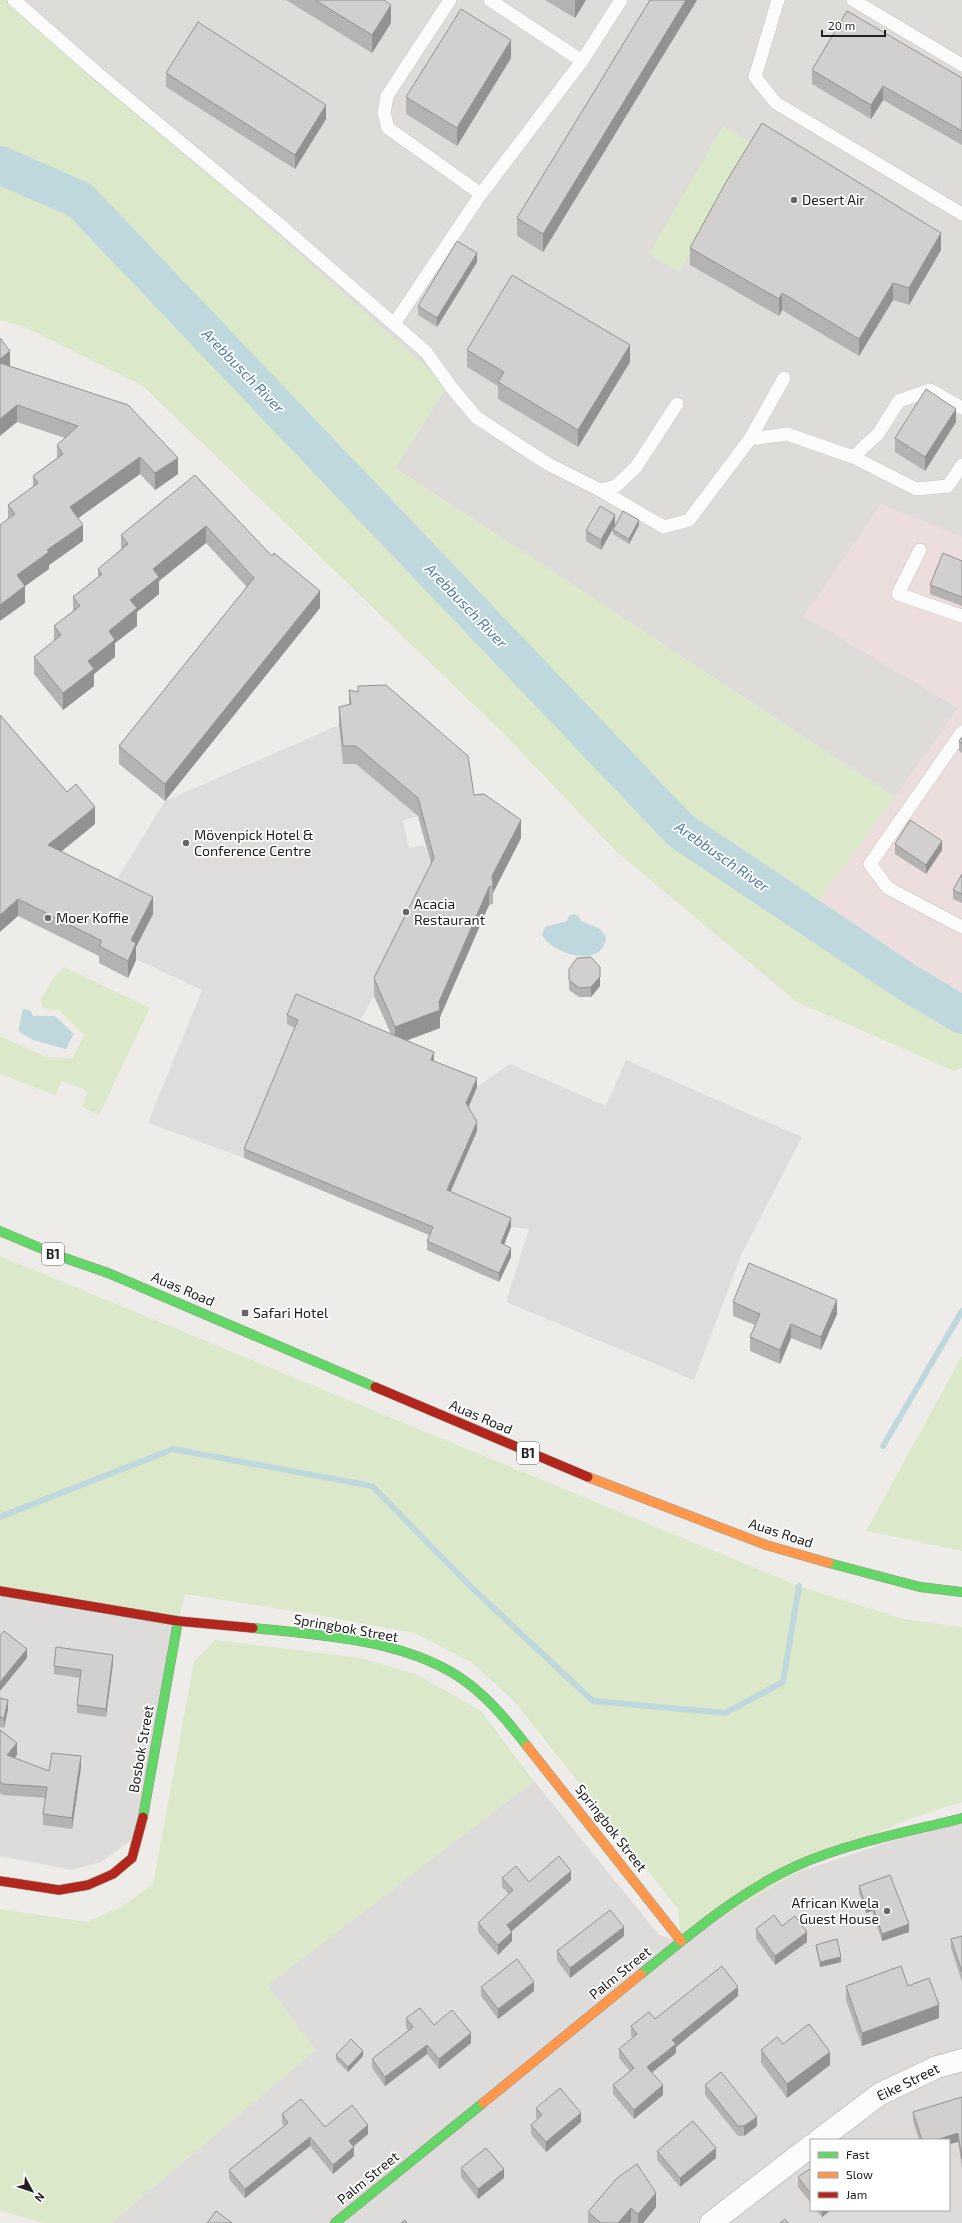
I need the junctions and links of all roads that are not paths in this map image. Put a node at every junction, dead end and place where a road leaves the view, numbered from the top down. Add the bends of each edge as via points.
1 (14, 0) edge
2 (450, 0) edge
3 (490, 0) edge
4 (621, 0) edge
5 (778, 0) edge
6 (853, 0) edge
7 (582, 61) junction
8 (962, 66) edge
9 (481, 194) junction
10 (962, 214) edge
11 (394, 324) junction
12 (784, 378) dead end
13 (677, 404) dead end
14 (962, 408) edge
15 (750, 439) junction
16 (853, 457) junction
17 (962, 465) edge
18 (600, 490) junction
19 (920, 550) dead end
20 (962, 616) edge
21 (962, 732) edge
22 (962, 928) edge
23 (0, 1231) edge
24 (0, 1591) edge
25 (962, 1592) edge
26 (178, 1621) junction
27 (962, 1818) edge
28 (0, 1881) edge
29 (681, 1941) junction
30 (962, 2060) edge
31 (820, 2139) edge
32 (810, 2147) edge
33 (335, 2223) edge
34 (711, 2223) edge

1 - 11 lane
2 - 9 lane via 387,96 384,113 388,128
3 - 7 lane
4 - 7 lane
5 - 10 lane via 755,77 776,103
6 - 8 lane
7 - 9 lane
9 - 11 lane
11 - 18 lane via 426,352 476,416 548,464
12 - 15 lane
13 - 18 lane via 636,467 616,486
14 - 16 lane via 930,390 899,401 878,434
15 - 16 lane via 786,434
15 - 18 lane via 689,520 664,527
16 - 17 lane via 916,489 948,486
19 - 20 lane via 898,594
21 - 22 lane via 870,864 888,888
23 - 25 street, Auas Road / B1 via 115,1276 598,1482 773,1547 913,1586
24 - 26 street, Springbok Street
26 - 28 street, Bosbok Street via 140,1834 132,1858 113,1874 88,1885 59,1890
26 - 29 street, Springbok Street via 304,1633 392,1647 432,1663 468,1683 500,1711
27 - 29 street, Palm Street via 834,1852 796,1866 759,1885
29 - 33 street, Palm Street
30 - 31 street, Eike Street via 937,2067 880,2094
32 - 34 street

